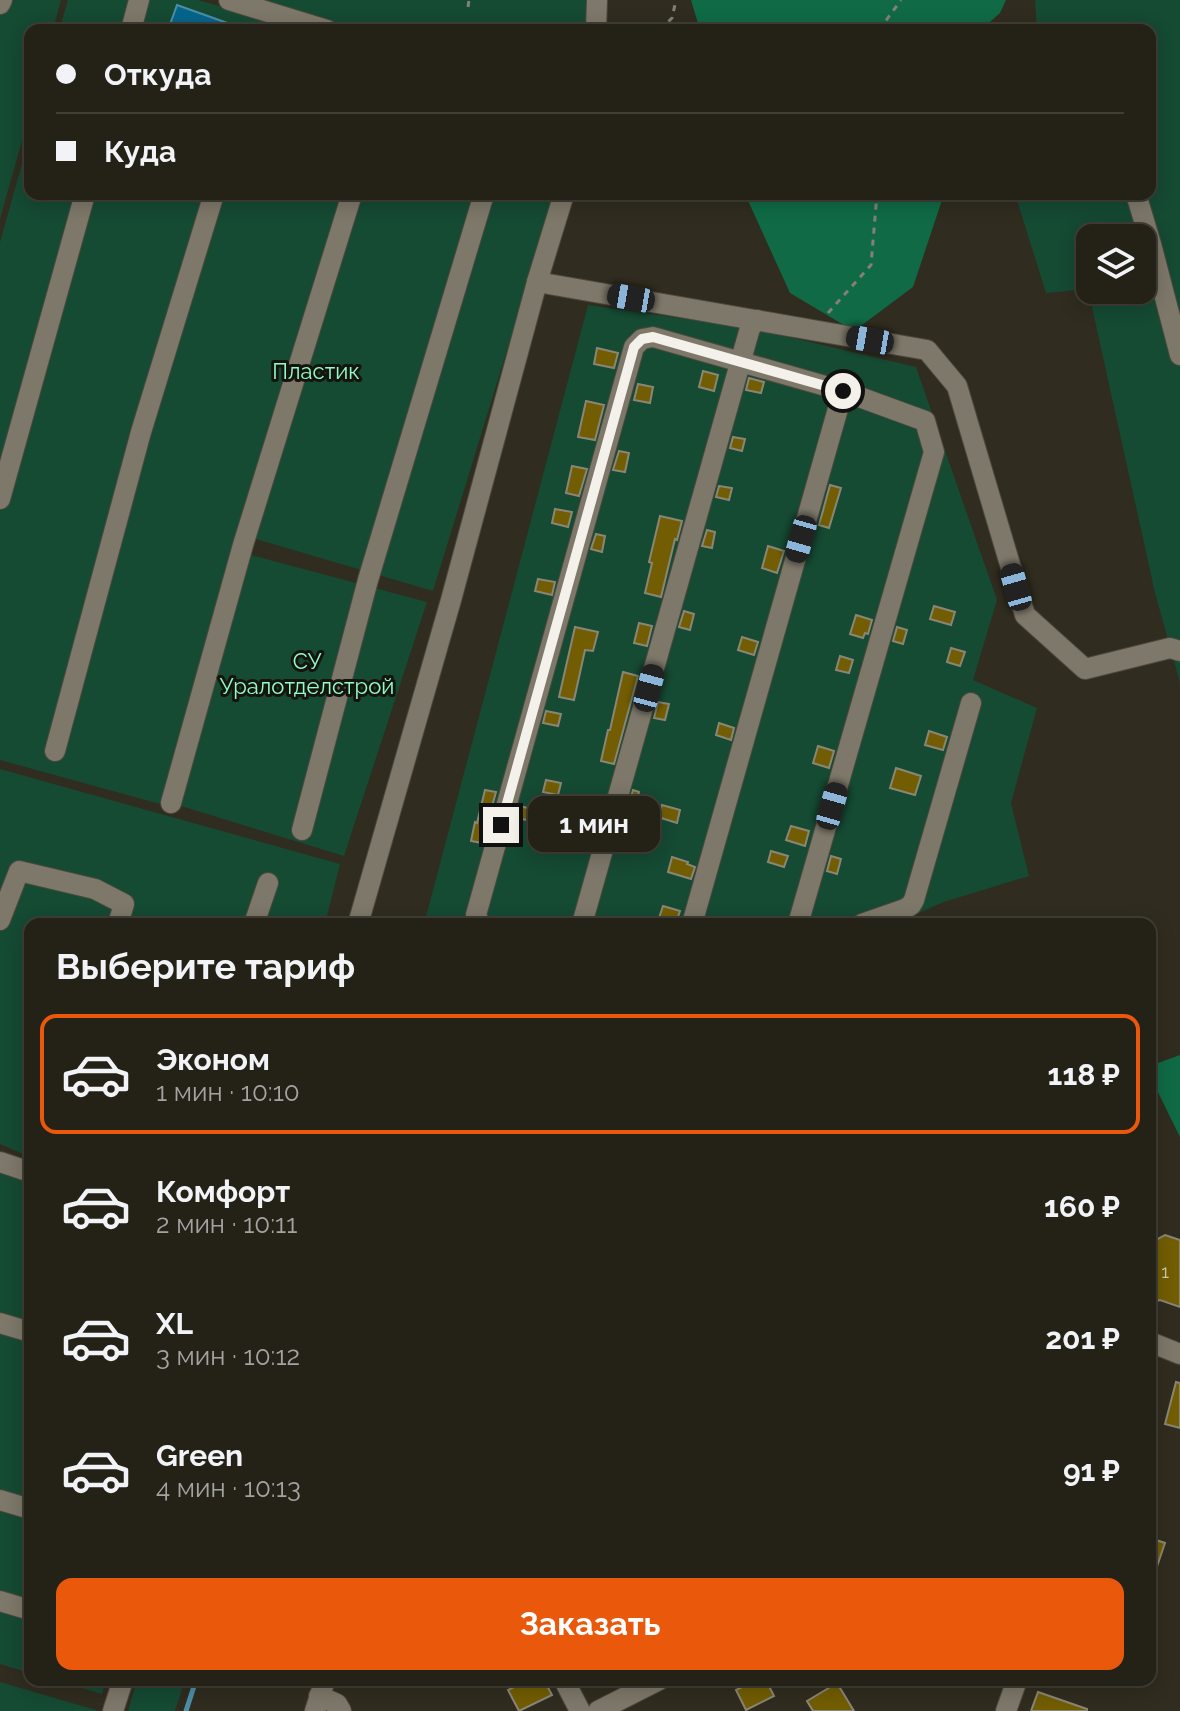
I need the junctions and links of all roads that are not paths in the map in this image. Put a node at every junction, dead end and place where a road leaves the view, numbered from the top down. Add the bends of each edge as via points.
1 (139, 0) edge
2 (229, 0) edge
3 (597, 0) edge
4 (266, 21) edge
5 (133, 24) edge
6 (286, 24) edge
7 (596, 24) edge
8 (83, 200) edge
9 (212, 200) edge
10 (350, 200) edge
11 (482, 200) edge
12 (562, 200) edge
13 (1138, 200) edge
14 (537, 282) junction
15 (753, 324) junction
16 (1180, 355) edge
17 (740, 363) junction
18 (843, 391) junction
19 (0, 499) edge
20 (1180, 651) edge
21 (971, 703) dead end
22 (55, 751) dead end
23 (171, 803) dead end
24 (302, 830) dead end
25 (268, 883) dead end
26 (120, 918) edge
27 (256, 918) edge
28 (360, 918) edge
29 (477, 918) edge
30 (584, 918) edge
31 (694, 918) edge
32 (800, 918) edge
33 (879, 918) edge
34 (0, 920) edge
35 (0, 1162) edge
36 (24, 1170) edge
37 (0, 1323) edge
38 (24, 1330) edge
39 (1156, 1344) edge
40 (1180, 1354) edge
41 (0, 1500) edge
42 (24, 1507) edge
43 (0, 1601) edge
44 (24, 1608) edge
45 (121, 1686) edge
46 (567, 1686) edge
47 (647, 1686) edge
48 (1015, 1686) edge
49 (320, 1696) edge
50 (113, 1711) edge
51 (341, 1711) edge
52 (580, 1711) edge
53 (598, 1711) edge
54 (1006, 1711) edge

1 - 5 street
2 - 4 street
3 - 7 street
4 - 6 street
8 - 19 street
9 - 22 street via 141,432
10 - 23 street via 243,545
11 - 24 street via 368,580
12 - 14 street
13 - 16 street
14 - 15 street
14 - 28 street
15 - 17 street
15 - 20 street via 927,350 957,386 1025,615 1085,669 1170,648
17 - 18 street
17 - 29 street via 653,337 634,347
17 - 30 street
18 - 31 street
18 - 32 street via 925,421 934,452
21 - 33 street via 914,900
25 - 27 street
26 - 34 street via 124,904 95,889 19,871
35 - 36 street
37 - 38 street
39 - 40 street
41 - 42 street
43 - 44 street
45 - 50 street
46 - 52 street
47 - 53 street
48 - 54 street
49 - 51 street

